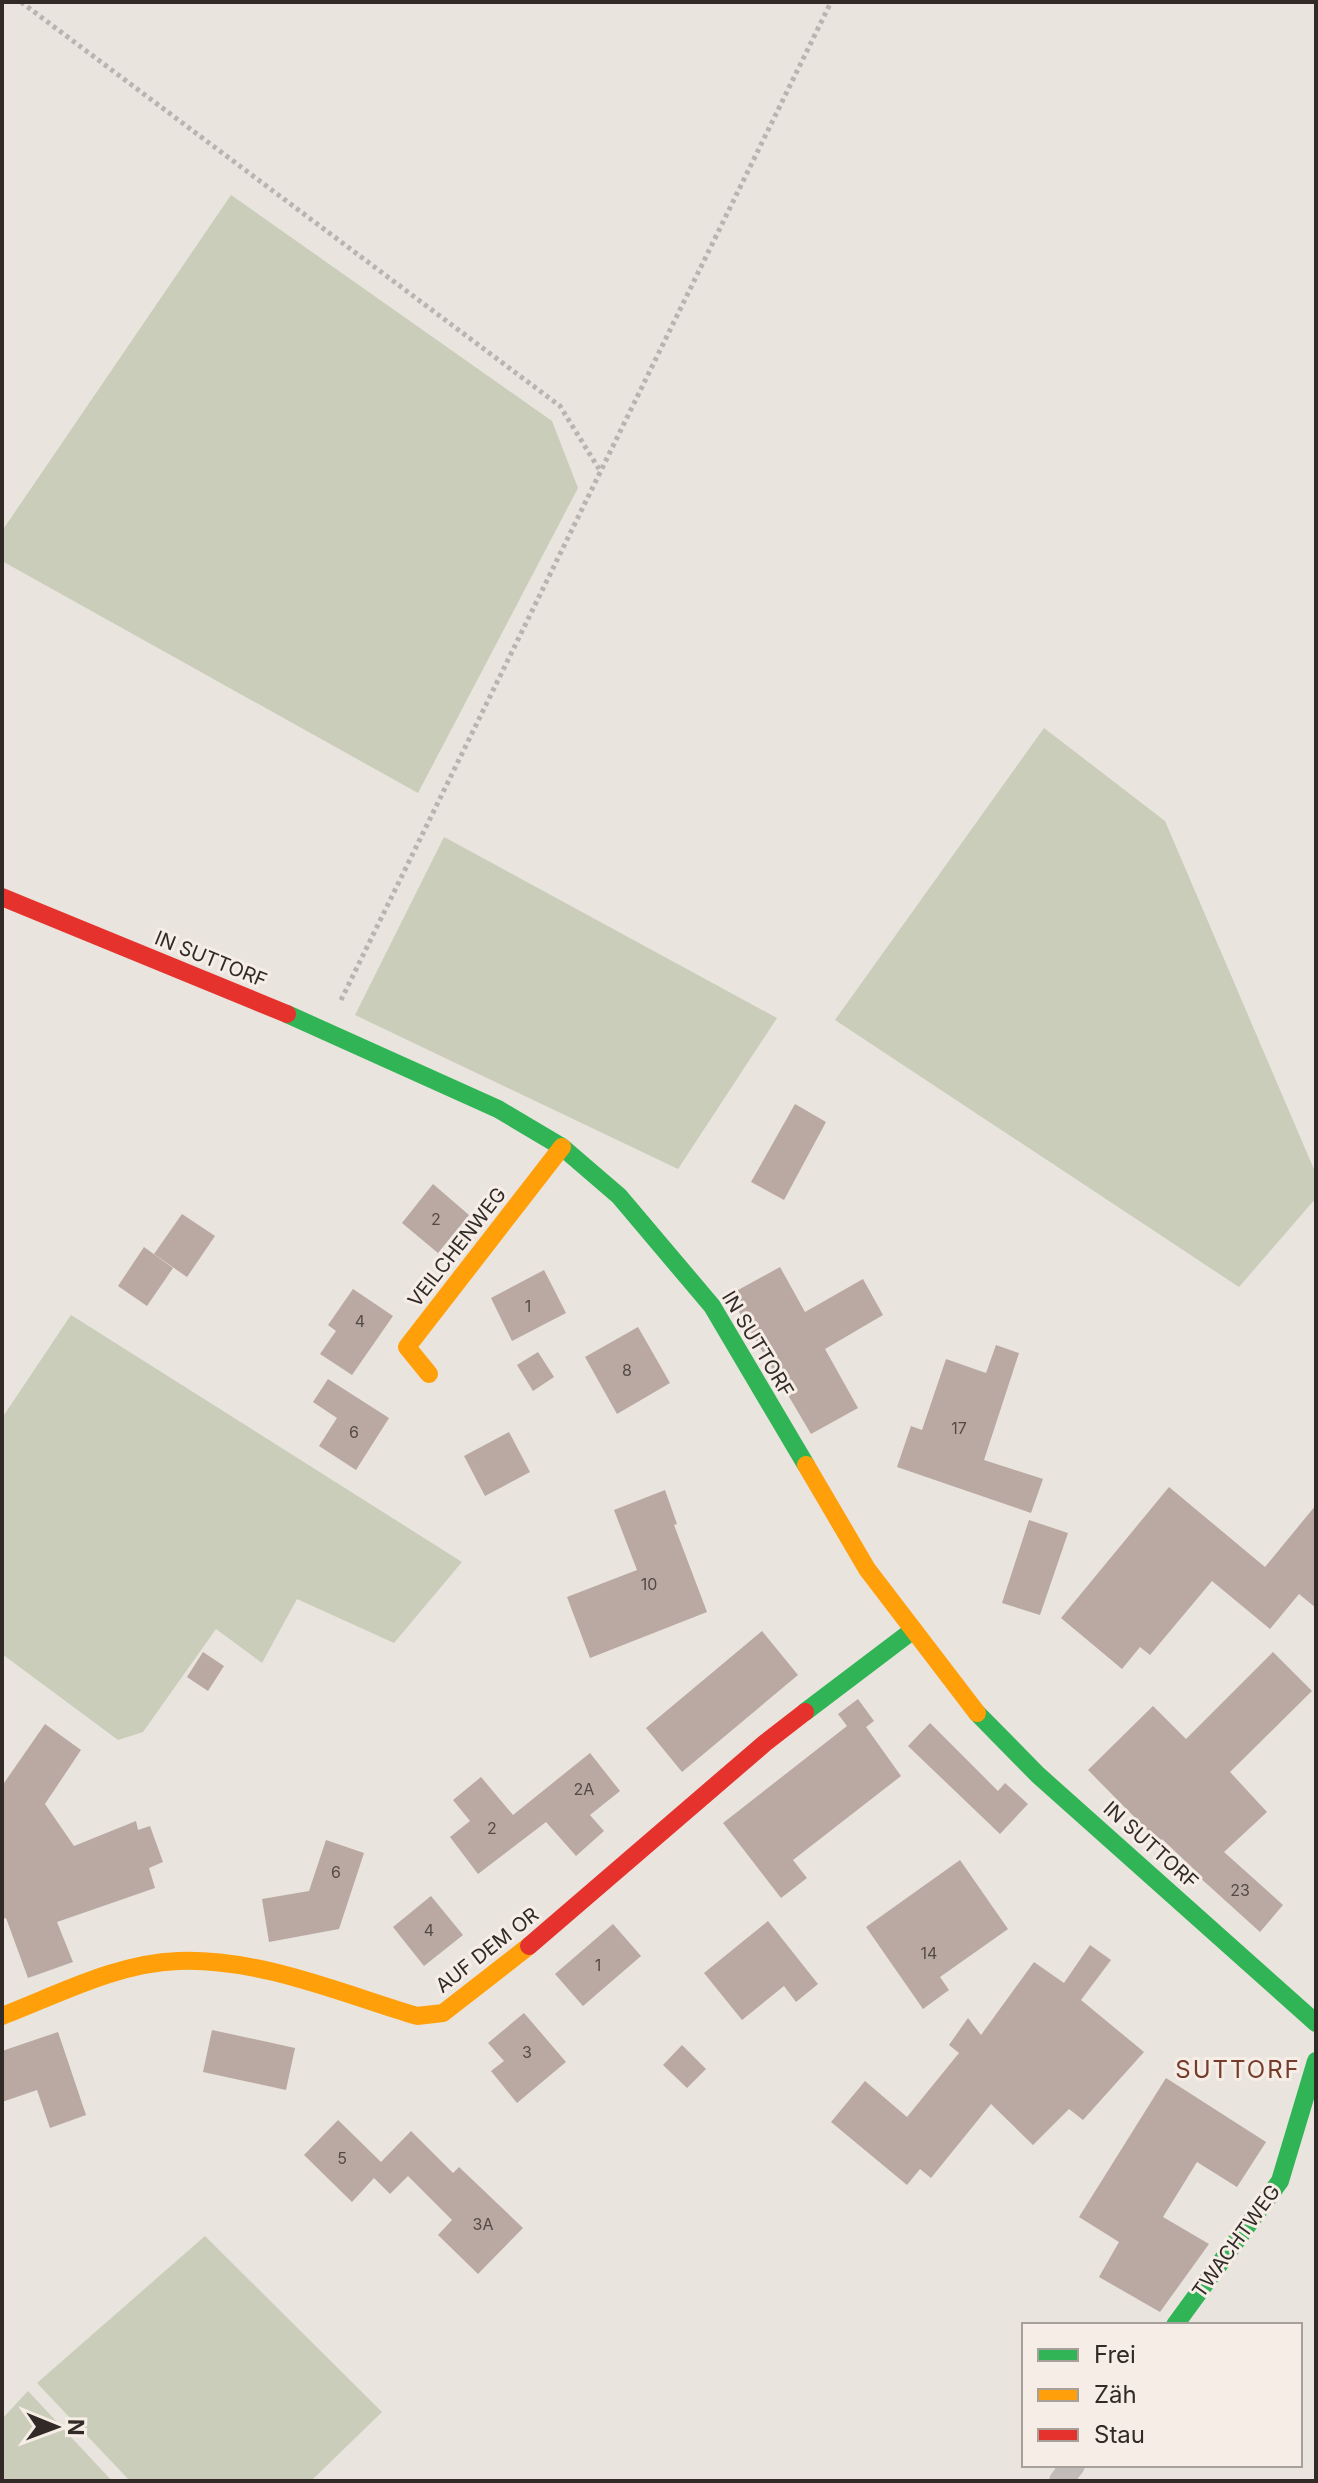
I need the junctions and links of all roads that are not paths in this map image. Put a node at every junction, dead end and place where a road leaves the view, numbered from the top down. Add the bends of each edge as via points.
1 (2, 897) edge
2 (562, 1147) junction
3 (429, 1374) dead end
4 (912, 1631) junction
5 (2, 2016) edge
6 (1316, 2023) edge
7 (1316, 2061) edge
8 (1176, 2323) edge

1 - 2 main road, IN SUTTORF via 326,1030 498,1109
2 - 3 main road, VEILCHENWEG via 407,1347
2 - 4 main road, IN SUTTORF via 619,1196 712,1306 867,1569
4 - 5 main road, AUF DEM OR via 765,1743 539,1938 443,2013 417,2016 248,1965 177,1961 108,1975
4 - 6 main road, IN SUTTORF via 978,1714 1038,1775
7 - 8 main road, TWACHTWEG via 1280,2181

